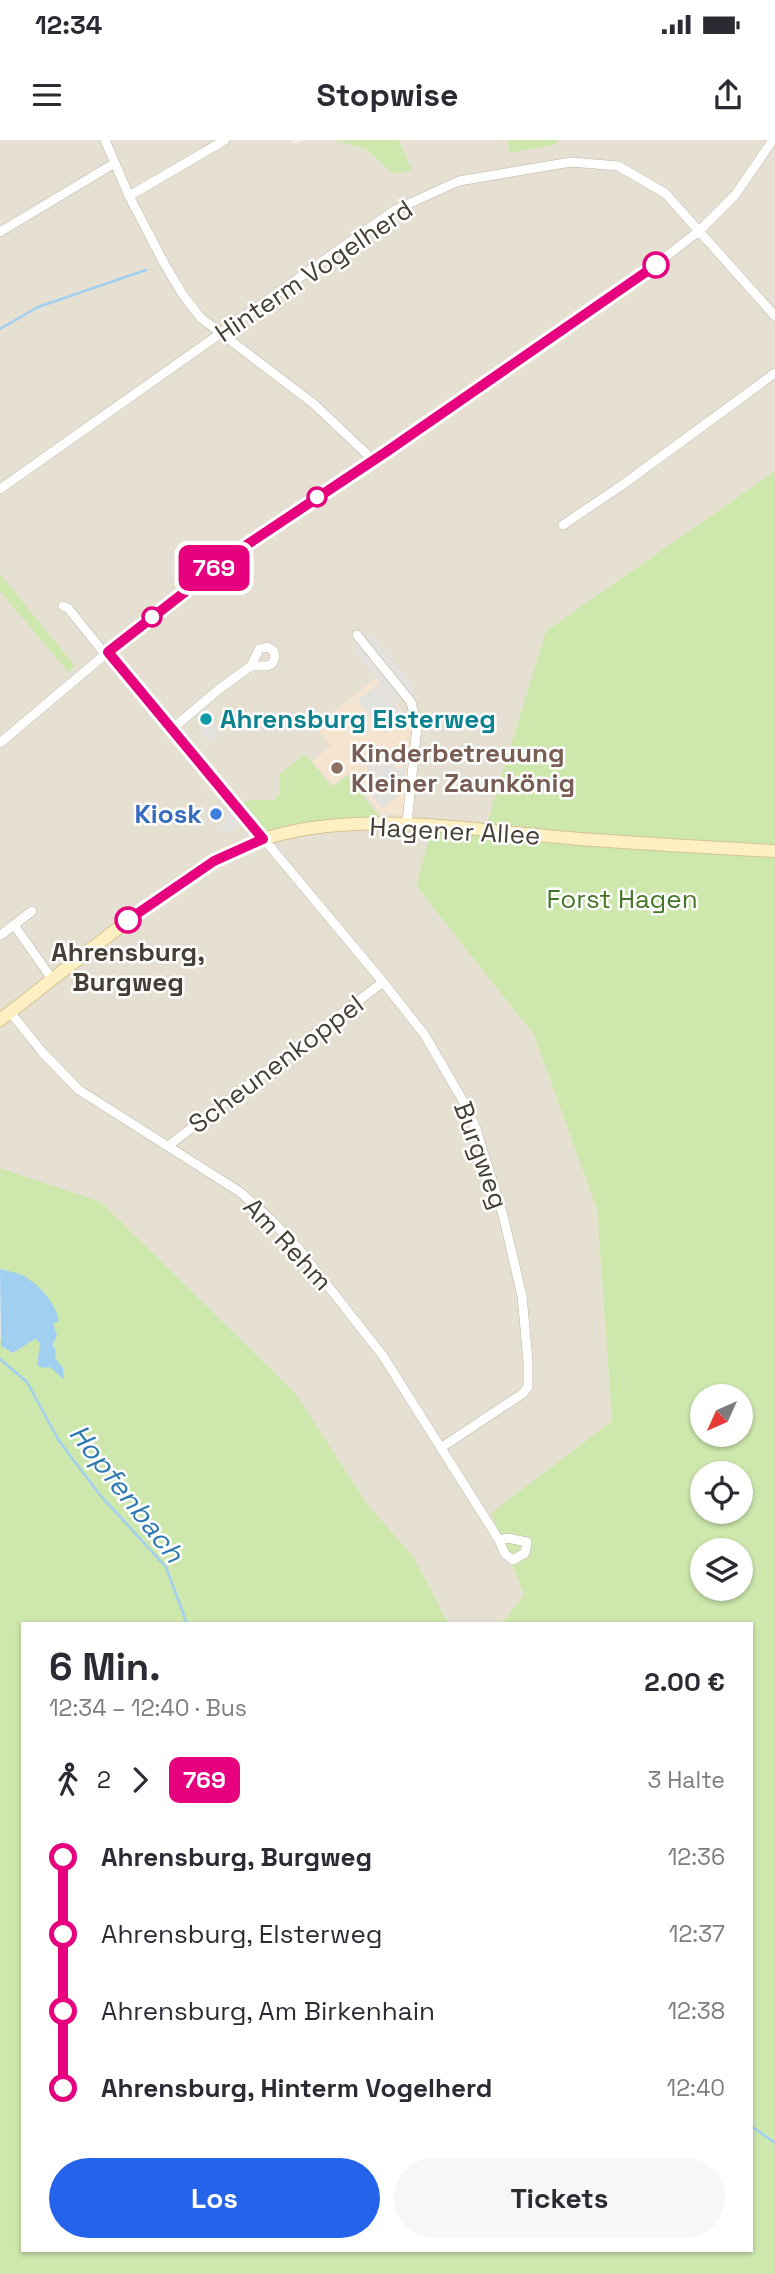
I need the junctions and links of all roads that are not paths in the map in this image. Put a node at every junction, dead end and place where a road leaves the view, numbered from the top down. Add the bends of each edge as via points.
1 (106, 140) edge
2 (225, 140) edge
3 (773, 140) edge
4 (115, 163) junction
5 (129, 196) junction
6 (699, 231) junction
7 (0, 232) edge
8 (775, 316) edge
9 (221, 333) junction
10 (775, 373) edge
11 (373, 460) junction
12 (0, 489) edge
13 (563, 525) dead end
14 (63, 606) dead end
15 (357, 635) dead end
16 (107, 653) junction
17 (251, 666) dead end
18 (172, 729) junction
19 (0, 743) edge
20 (407, 823) junction
21 (263, 839) junction
22 (775, 851) edge
23 (32, 911) dead end
24 (14, 925) junction
25 (1, 935) edge
26 (52, 979) junction
27 (383, 982) junction
28 (5, 1016) edge
29 (168, 1146) junction
30 (442, 1447) junction
31 (499, 1540) dead end

1 - 4 street
2 - 5 street
3 - 6 street via 735,195
4 - 5 street
4 - 7 street
5 - 9 street via 183,295 201,318
6 - 8 street, Hinterm Vogelherd
6 - 9 street, Hinterm Vogelherd via 665,193 618,166 571,162 459,181 395,210
6 - 11 street via 637,279
9 - 11 street via 314,404
9 - 12 street, Hinterm Vogelherd
10 - 13 street
11 - 16 street via 236,552
14 - 16 street, Burgweg
15 - 20 street via 411,702 417,726
16 - 18 street, Burgweg
16 - 19 street
17 - 18 street
18 - 21 street, Burgweg
20 - 21 street, Hagener Allee via 331,826
20 - 22 street, Hagener Allee
21 - 26 street, Hagener Allee via 214,861 174,887
21 - 27 street, Burgweg
23 - 24 street
24 - 25 street
24 - 26 street
26 - 28 street, Hagener Allee
27 - 29 street, Scheunenkoppel
27 - 30 street, Burgweg via 424,1034 476,1129 522,1296 528,1387
28 - 29 street, Am Rehm via 79,1090
29 - 30 street, Am Rehm via 240,1192 299,1249 383,1356
30 - 31 street, Am Rehm

